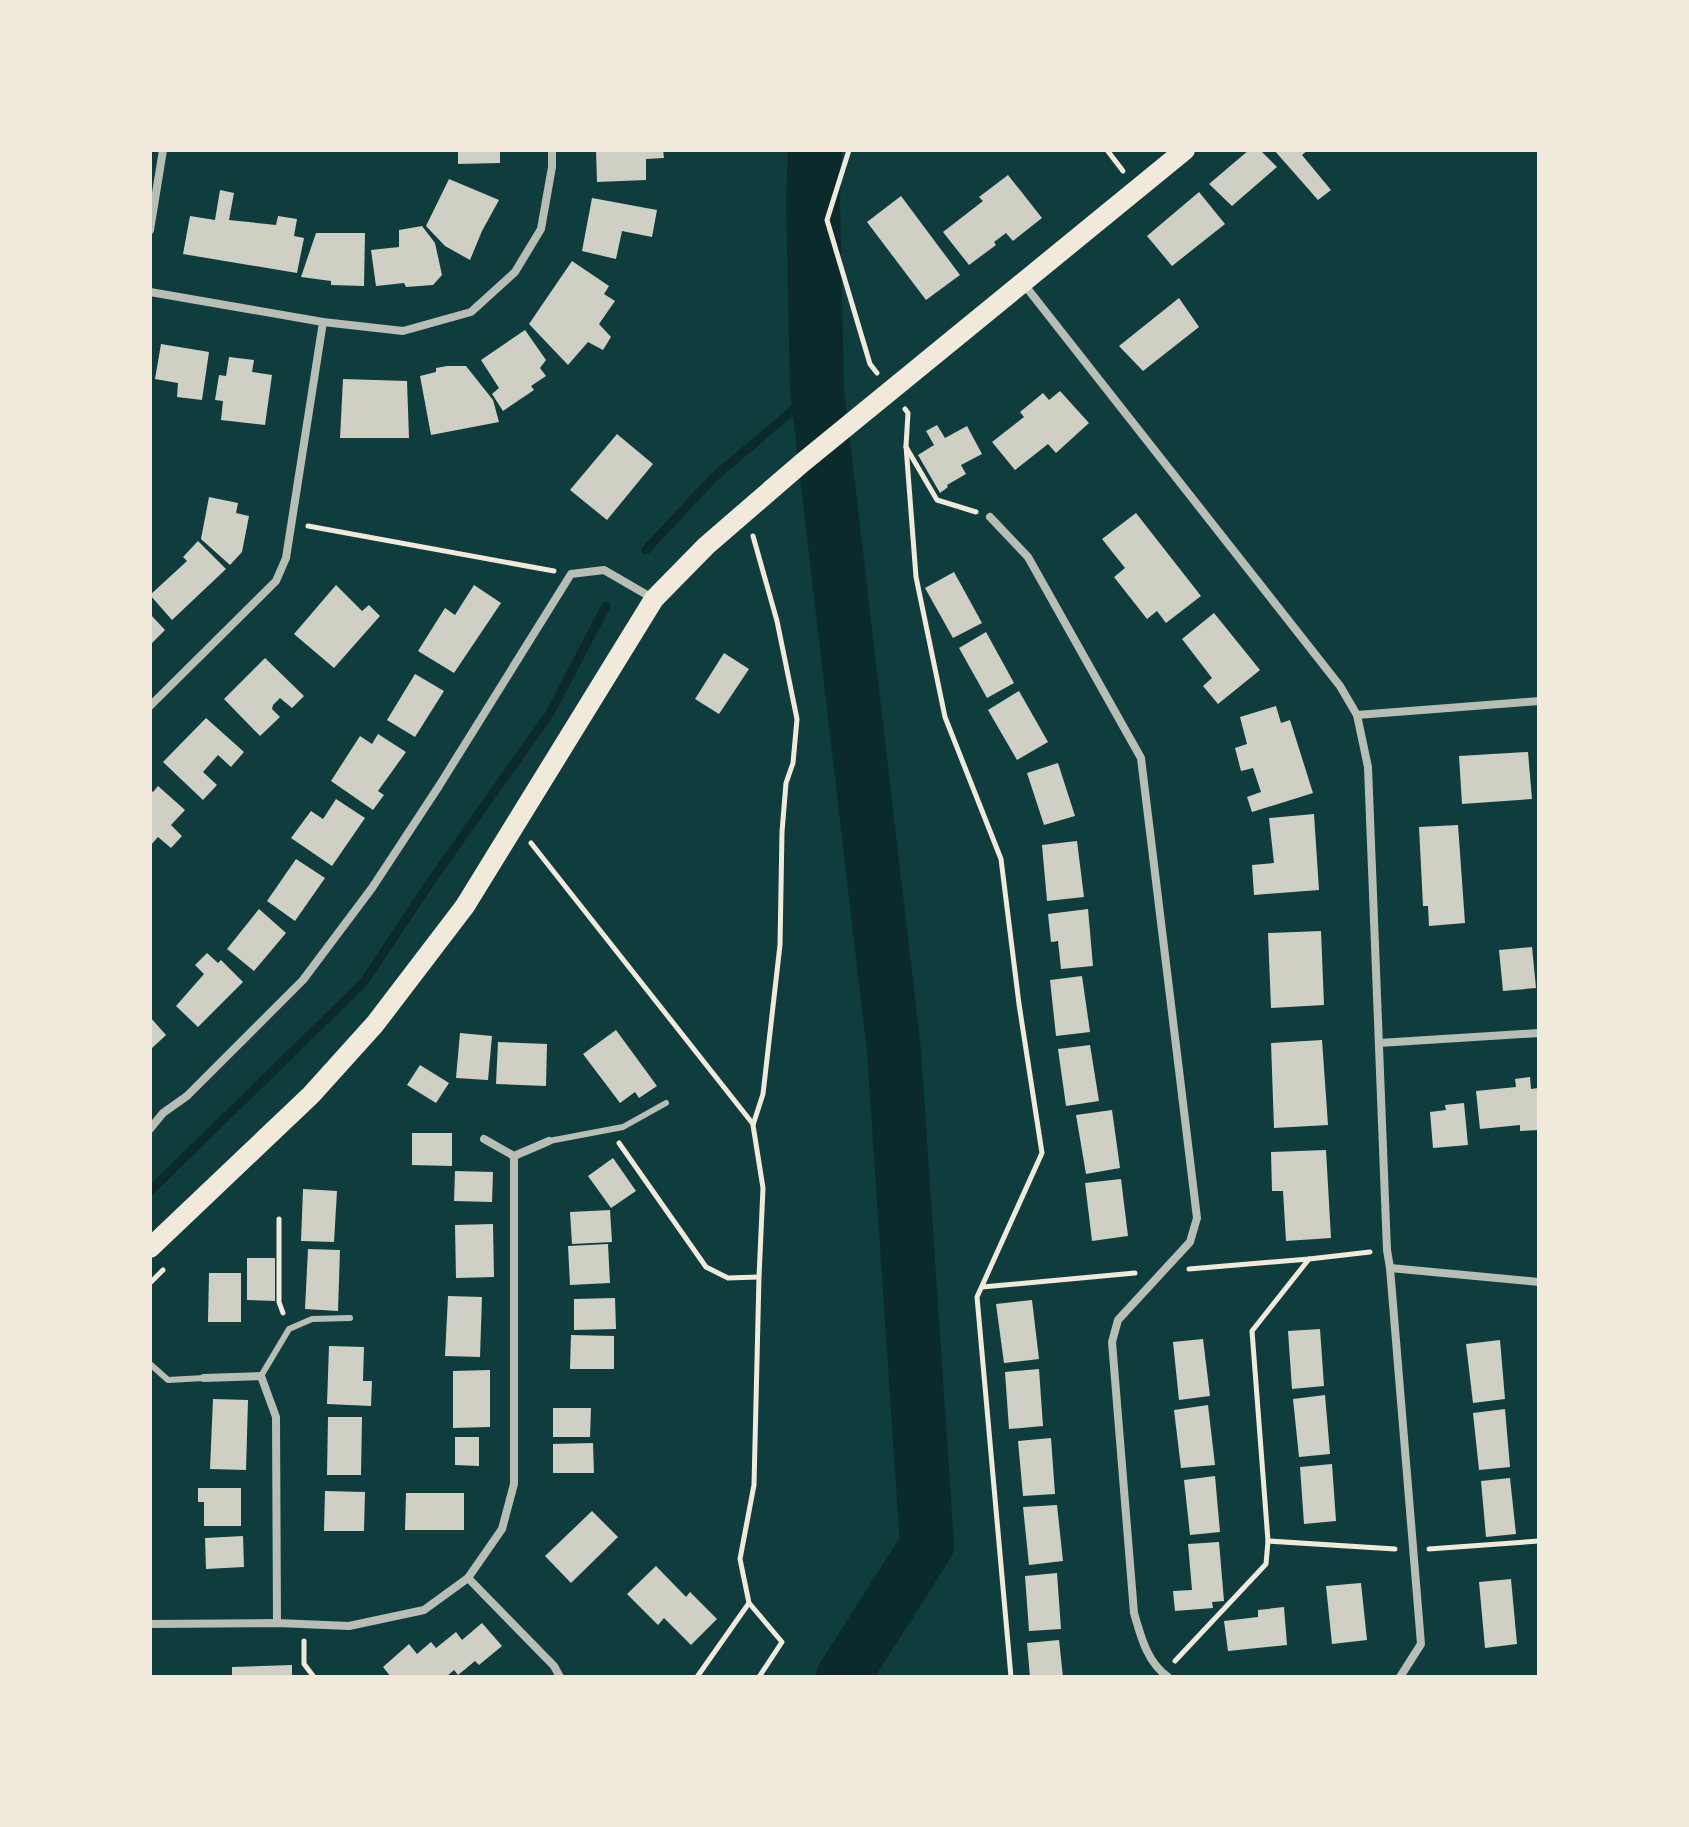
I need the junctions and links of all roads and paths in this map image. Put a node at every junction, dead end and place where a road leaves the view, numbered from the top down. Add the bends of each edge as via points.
1 (163, 150) edge
2 (552, 150) edge
3 (849, 150) edge
4 (1107, 150) edge
5 (1185, 150) edge
6 (1126, 175) dead end
7 (150, 230) edge
8 (1023, 282) junction
9 (150, 292) edge
10 (323, 322) junction
11 (891, 391) junction
12 (906, 446) junction
13 (990, 517) joint
14 (292, 522) junction
15 (752, 532) dead end
16 (571, 574) junction
17 (654, 599) junction
18 (1539, 701) edge
19 (150, 706) edge
20 (1357, 715) junction
21 (528, 840) dead end
22 (1539, 1033) edge
23 (1379, 1043) junction
24 (666, 1103) dead end
25 (753, 1125) junction
26 (150, 1129) edge
27 (609, 1130) junction
28 (484, 1139) dead end
29 (549, 1141) joint
30 (514, 1156) junction
31 (279, 1219) dead end
32 (150, 1248) edge
33 (1309, 1259) dead end
34 (1390, 1268) junction
35 (759, 1277) junction
36 (1539, 1282) edge
37 (350, 1318) dead end
38 (289, 1329) junction
39 (150, 1364) edge
40 (261, 1376) junction
41 (204, 1378) joint
42 (1268, 1541) junction
43 (1539, 1541) edge
44 (1415, 1550) junction
45 (468, 1578) junction
46 (749, 1603) junction
47 (277, 1623) junction
48 (150, 1624) edge
49 (304, 1624) junction
50 (1165, 1675) edge
51 (314, 1677) edge
52 (560, 1677) edge
53 (697, 1677) edge
54 (759, 1677) edge
55 (1011, 1677) edge
56 (1400, 1677) edge

1 - 7 street
2 - 10 street via 541,229 515,272 471,312 403,331
3 - 11 path via 827,220 870,364
4 - 6 path
5 - 8 main road
8 - 11 main road
8 - 20 street via 1340,686
9 - 10 street
10 - 14 street
11 - 12 path via 908,413
11 - 17 main road via 706,546
12 - 13 path via 937,500
12 - 55 path via 916,577 945,717 1001,859 1042,1153 977,1297
13 - 50 street via 1028,557 1141,758 1197,1218 1190,1242 1118,1320 1112,1342 1134,1613 1145,1650
14 - 16 path
14 - 19 street via 276,581
15 - 25 path via 797,719 782,832 777,974 763,1094
16 - 17 street via 604,570
16 - 26 street via 439,786 338,934 303,980
17 - 32 main road via 465,906 375,1024 311,1095
18 - 20 street
20 - 23 street via 1368,767
21 - 25 path
22 - 23 street
23 - 34 street
24 - 27 lane
25 - 35 path via 763,1188
27 - 29 lane
27 - 35 path via 706,1267 728,1278
28 - 30 street
29 - 30 street
30 - 45 street via 514,1484 502,1529
31 - 38 path via 279,1302
33 - 42 path via 1252,1331
34 - 36 street
34 - 44 street
35 - 46 path via 754,1485 740,1559
37 - 38 lane via 312,1319
38 - 40 lane
39 - 41 lane via 168,1380
40 - 41 street
40 - 47 street via 276,1417
42 - 44 path
42 - 50 path via 1266,1564
43 - 44 path
44 - 56 street via 1421,1644
45 - 49 street via 424,1610 349,1626
45 - 52 street
46 - 53 path
46 - 54 path via 782,1642
47 - 48 street
47 - 49 street
49 - 51 path via 304,1664

